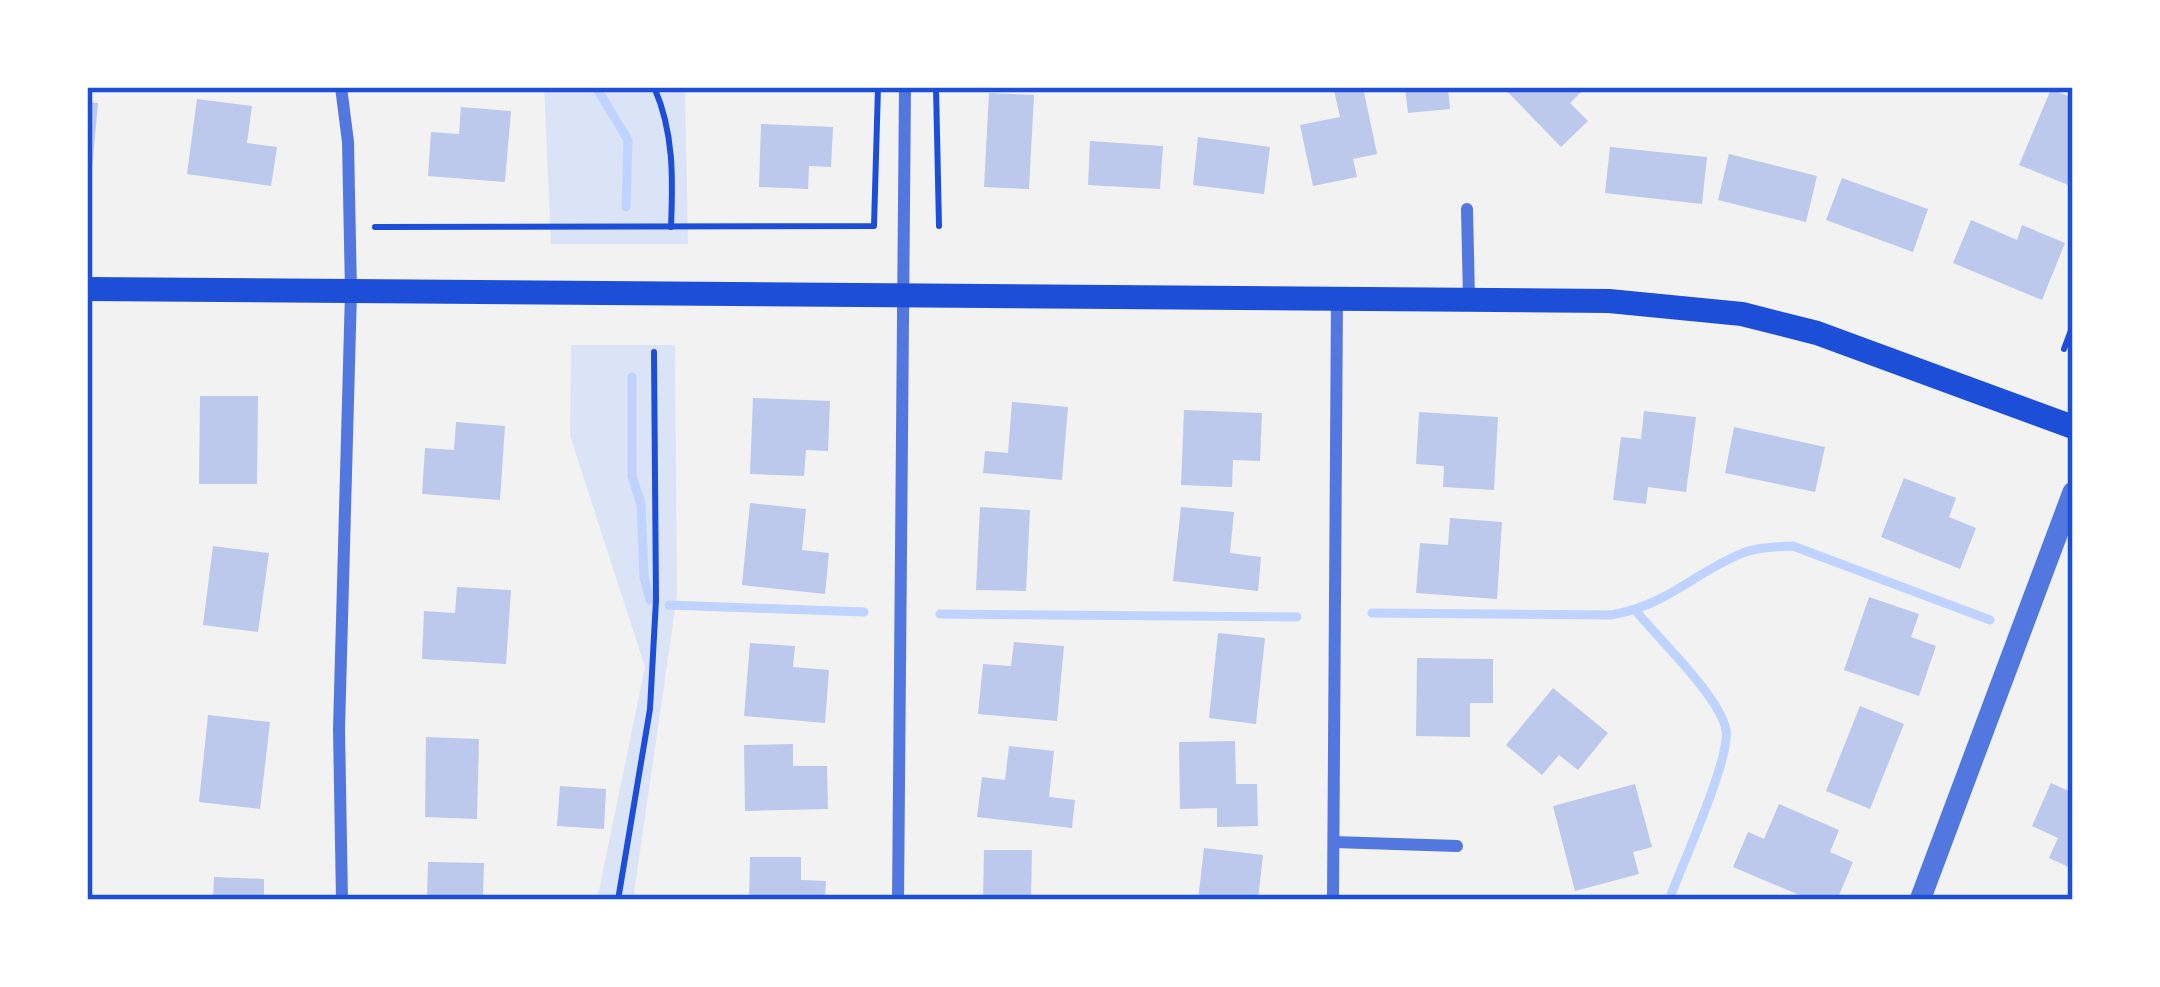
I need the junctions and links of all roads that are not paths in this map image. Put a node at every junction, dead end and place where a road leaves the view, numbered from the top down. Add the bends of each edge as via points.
1 (341, 87) edge
2 (904, 87) edge
3 (1467, 209) dead end
4 (87, 289) edge
5 (351, 292) junction
6 (902, 296) junction
7 (1336, 297) junction
8 (1469, 299) junction
9 (2073, 427) edge
10 (2073, 492) edge
11 (1334, 842) junction
12 (1457, 846) dead end
13 (342, 900) edge
14 (898, 900) edge
15 (1333, 900) edge
16 (1920, 900) edge

1 - 5 street
2 - 6 street
3 - 8 street
4 - 5 main road
5 - 6 main road
5 - 13 street
6 - 7 main road
6 - 14 street
7 - 8 main road
7 - 11 street
8 - 9 main road via 1742,314 1867,349
10 - 16 street
11 - 12 street
11 - 15 street

